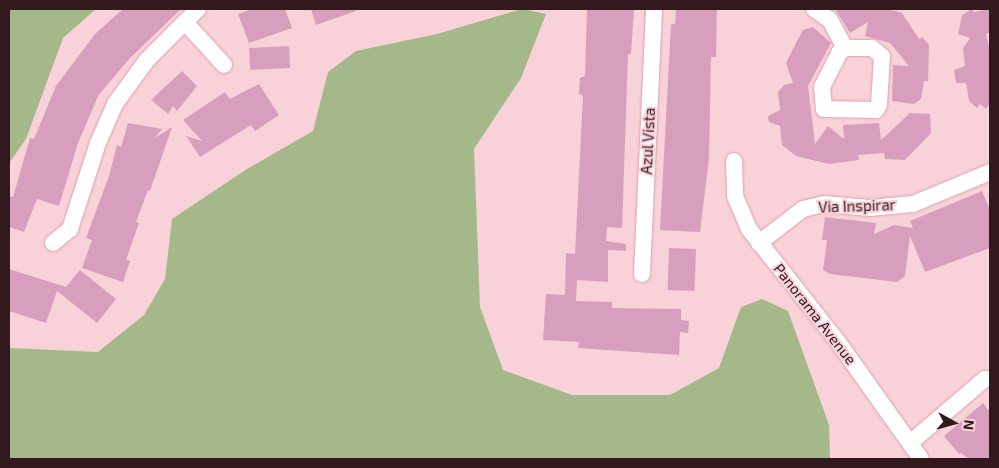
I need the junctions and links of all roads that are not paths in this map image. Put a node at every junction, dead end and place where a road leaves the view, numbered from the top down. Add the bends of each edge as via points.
1 (198, 9) edge
2 (654, 9) edge
3 (814, 9) edge
4 (185, 22) junction
5 (845, 48) junction
6 (224, 65) dead end
7 (734, 161) dead end
8 (990, 172) edge
9 (53, 243) dead end
10 (759, 243) junction
11 (642, 274) dead end
12 (985, 379) dead end
13 (910, 443) junction
14 (921, 459) edge

1 - 4 street
2 - 11 street, Azul Vista
3 - 5 street via 830,20
4 - 6 street
4 - 9 street via 147,60 115,104 98,143 70,229
5 - 5 street via 839,53 822,87 824,109 876,110 882,56 872,48
7 - 10 street, Panorama Avenue via 736,196 749,229
8 - 10 street, Via Inspirar via 913,204 870,208 824,204 803,209
10 - 13 street, Panorama Avenue via 838,342
12 - 13 street
13 - 14 street, Panorama Avenue

